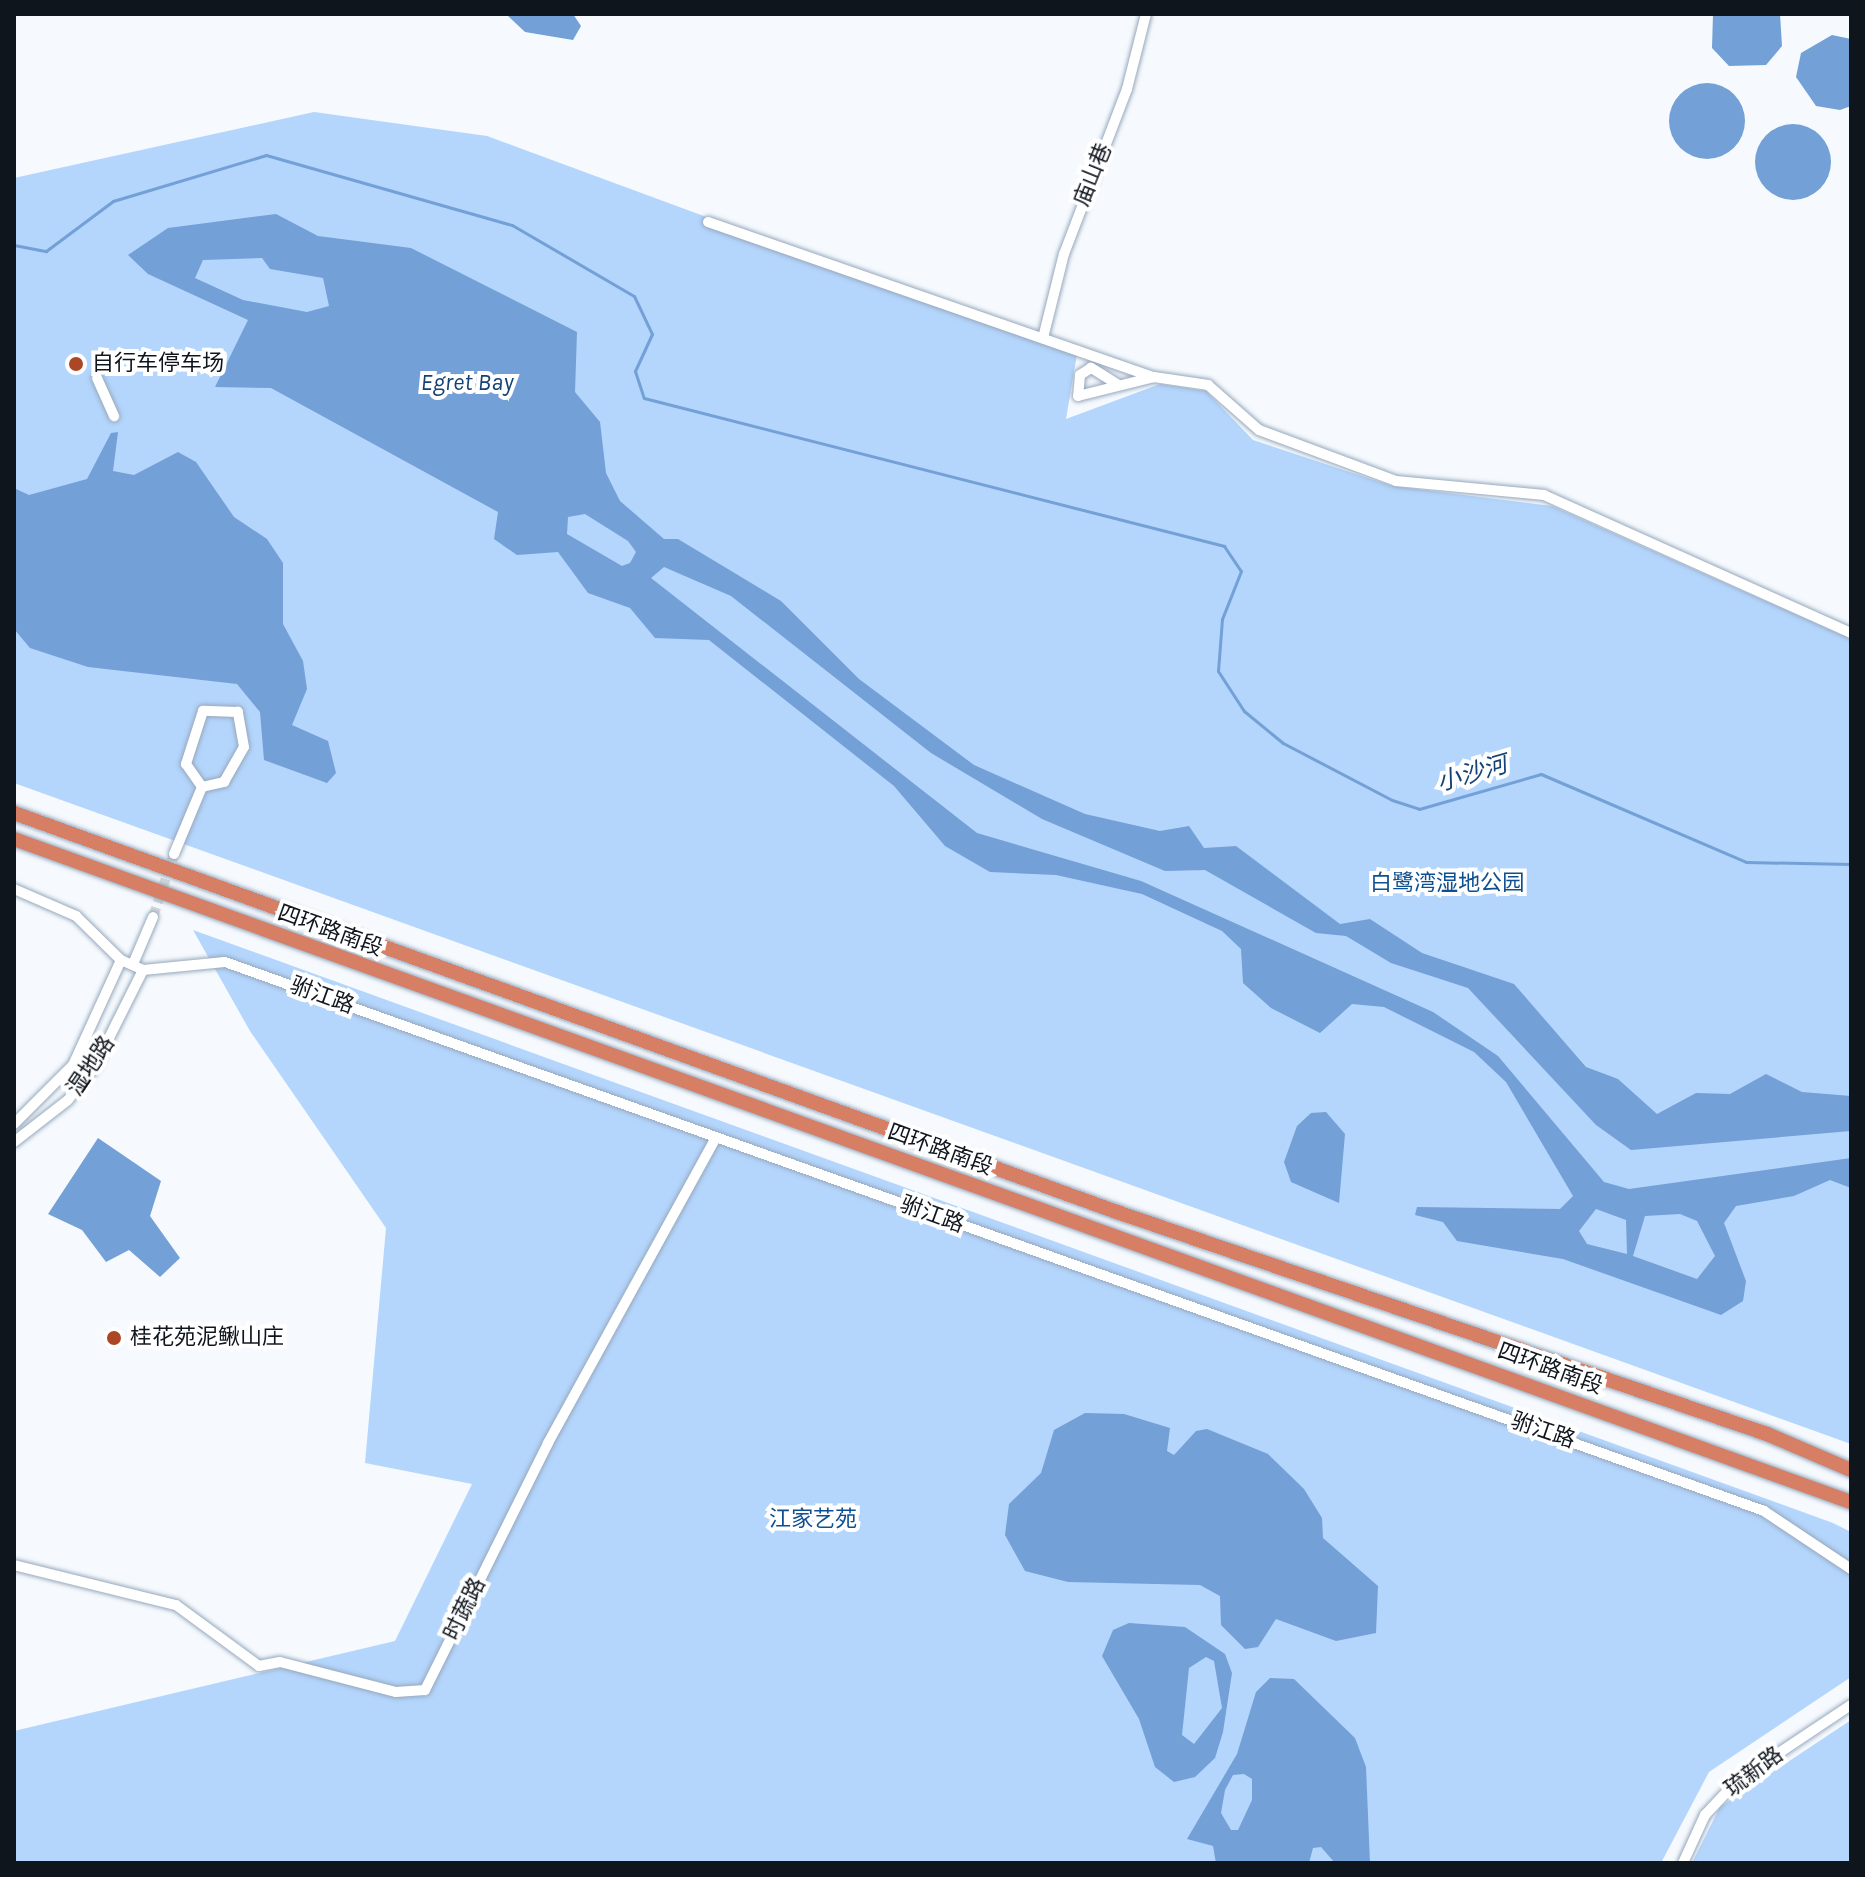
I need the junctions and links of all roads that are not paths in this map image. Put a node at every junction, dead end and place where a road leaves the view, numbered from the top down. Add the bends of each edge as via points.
1 (1146, 14) edge
2 (708, 222) dead end
3 (1043, 338) junction
4 (1154, 377) junction
5 (97, 378) dead end
6 (1117, 384) dead end
7 (114, 416) dead end
8 (1851, 633) edge
9 (202, 787) junction
10 (14, 813) edge
11 (14, 839) edge
12 (174, 854) tunnel mouth
13 (14, 889) edge
14 (153, 917) tunnel mouth
15 (121, 960) junction
16 (138, 967) junction
17 (14, 1124) edge
18 (716, 1137) junction
19 (14, 1142) edge
20 (1851, 1468) edge
21 (1851, 1504) edge
22 (14, 1565) edge
23 (1851, 1569) edge
24 (1851, 1705) edge
25 (1683, 1863) edge

1 - 3 street, 庙山巷 via 1127,89 1081,199
2 - 3 street
3 - 4 street
4 - 6 street
4 - 8 street via 1208,385 1259,430 1396,481 1544,495
5 - 7 street
9 - 9 street via 186,764 203,711 238,712 244,747 224,782
9 - 12 street
10 - 20 highway, 四环路南段 via 1102,1206 1767,1434
11 - 21 highway, 四环路南段 via 1805,1483
13 - 15 street, 驸江路 via 76,916
14 - 16 street, 湿地路
15 - 16 street, 驸江路
15 - 17 street, 湿地路 via 73,1065
16 - 18 street, 驸江路 via 225,962
16 - 19 street, 湿地路 via 95,1066 68,1100
18 - 22 street, 时蔬路 via 548,1443 425,1690 396,1692 280,1662 259,1666 176,1605
18 - 23 street, 驸江路 via 1764,1511
24 - 25 street, 琉新路 via 1737,1781 1705,1815

